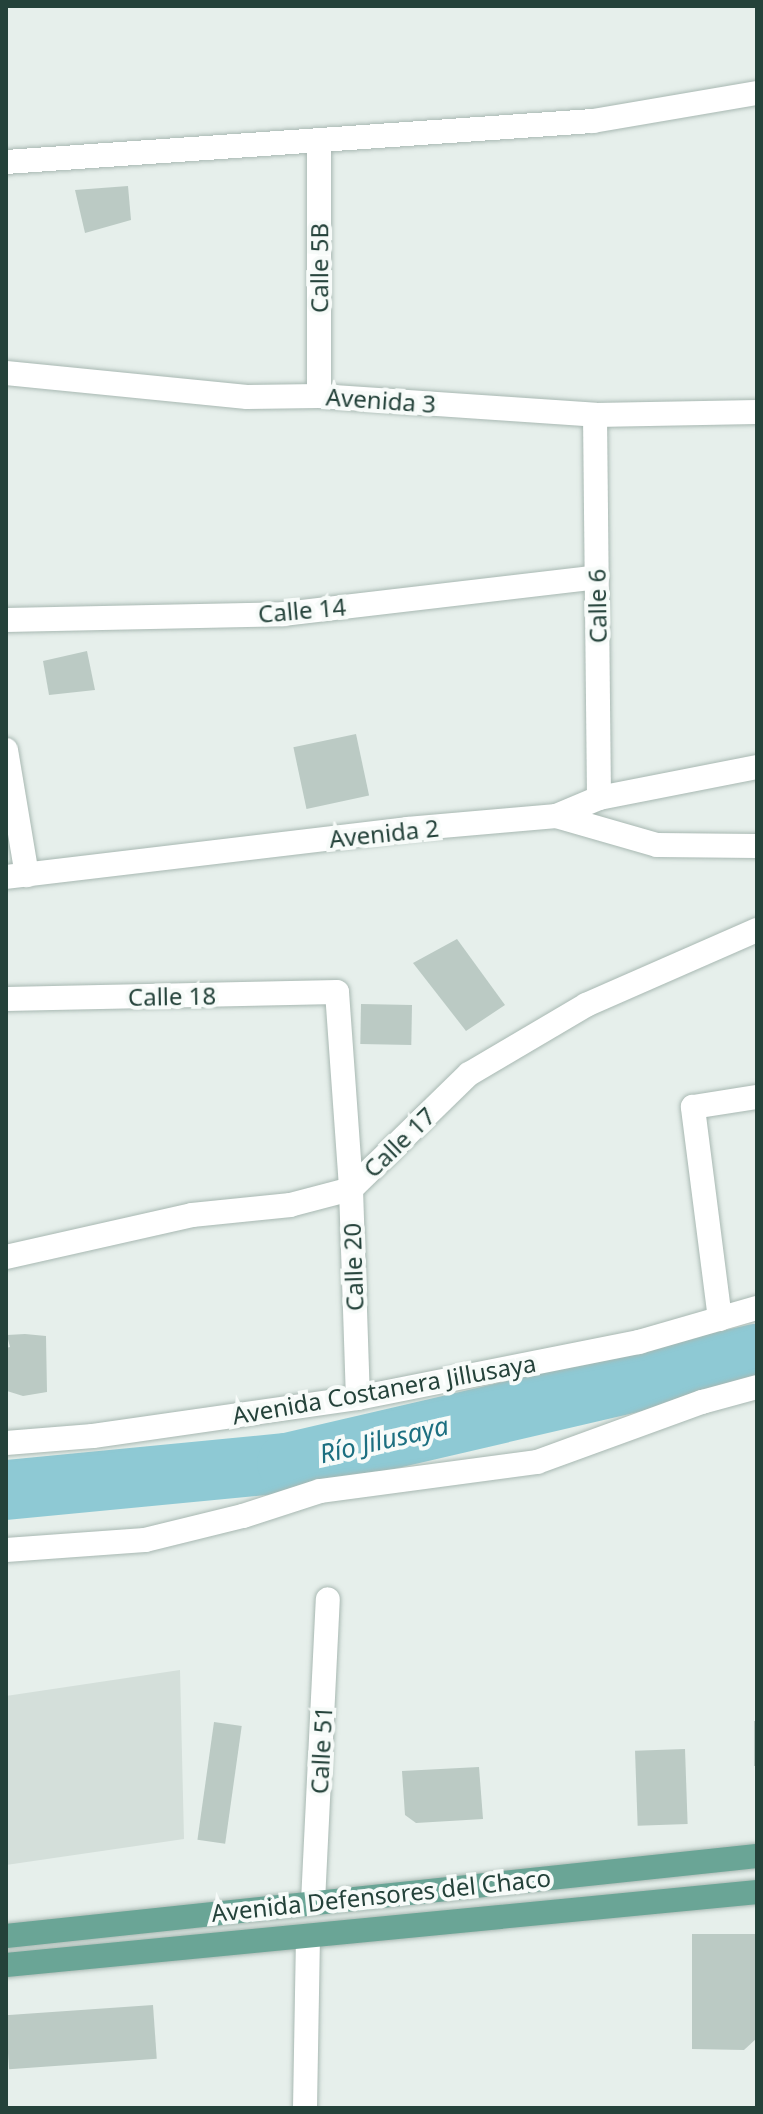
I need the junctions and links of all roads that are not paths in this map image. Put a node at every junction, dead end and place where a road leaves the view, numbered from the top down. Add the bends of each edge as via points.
1 (757, 93) edge
2 (319, 141) junction
3 (6, 162) edge
4 (6, 373) edge
5 (319, 396) junction
6 (757, 412) edge
7 (595, 415) junction
8 (597, 577) junction
9 (6, 620) edge
10 (6, 750) edge
11 (757, 767) edge
12 (599, 798) junction
13 (556, 816) junction
14 (757, 846) edge
15 (16, 876) edge
16 (757, 930) edge
17 (337, 992) joint
18 (6, 999) edge
19 (757, 1097) edge
20 (351, 1189) junction
21 (6, 1257) edge
22 (757, 1308) edge
23 (720, 1319) junction
24 (757, 1387) edge
25 (358, 1398) junction
26 (6, 1443) edge
27 (6, 1550) edge
28 (328, 1599) dead end
29 (757, 1856) edge
30 (757, 1892) edge
31 (313, 1902) junction
32 (6, 1936) edge
33 (308, 1938) junction
34 (6, 1965) edge
35 (305, 2108) edge

1 - 2 street via 593,121
2 - 3 street
2 - 5 street, Calle 5B
4 - 5 street, Avenida 3 via 247,397
5 - 7 street, Avenida 3
6 - 7 street, Avenida 3
7 - 8 street, Calle 6
8 - 9 street, Calle 14 via 284,614
8 - 12 street, Calle 6
10 - 15 street
11 - 12 street, Avenida 2
12 - 13 street, Avenida 2
13 - 14 street via 657,845
13 - 15 street, Avenida 2
16 - 20 street, Calle 17 via 586,1005 469,1074
17 - 18 street, Calle 18
17 - 20 street, Calle 20
19 - 23 street via 693,1107
20 - 21 street, Calle 17 via 290,1205 192,1215
20 - 25 street, Calle 20
22 - 23 street, Avenida Costanera Jillusaya
23 - 25 street, Avenida Costanera Jillusaya via 639,1342
24 - 27 street via 537,1462 320,1491 145,1540
25 - 26 street, Avenida Costanera Jillusaya via 93,1436
28 - 31 street, Calle 51
29 - 31 main road, Avenida Defensores del Chaco
30 - 33 main road, Avenida Defensores del Chaco
31 - 32 main road, Avenida Defensores del Chaco
31 - 33 main road
33 - 34 main road, Avenida Defensores del Chaco
33 - 35 street

